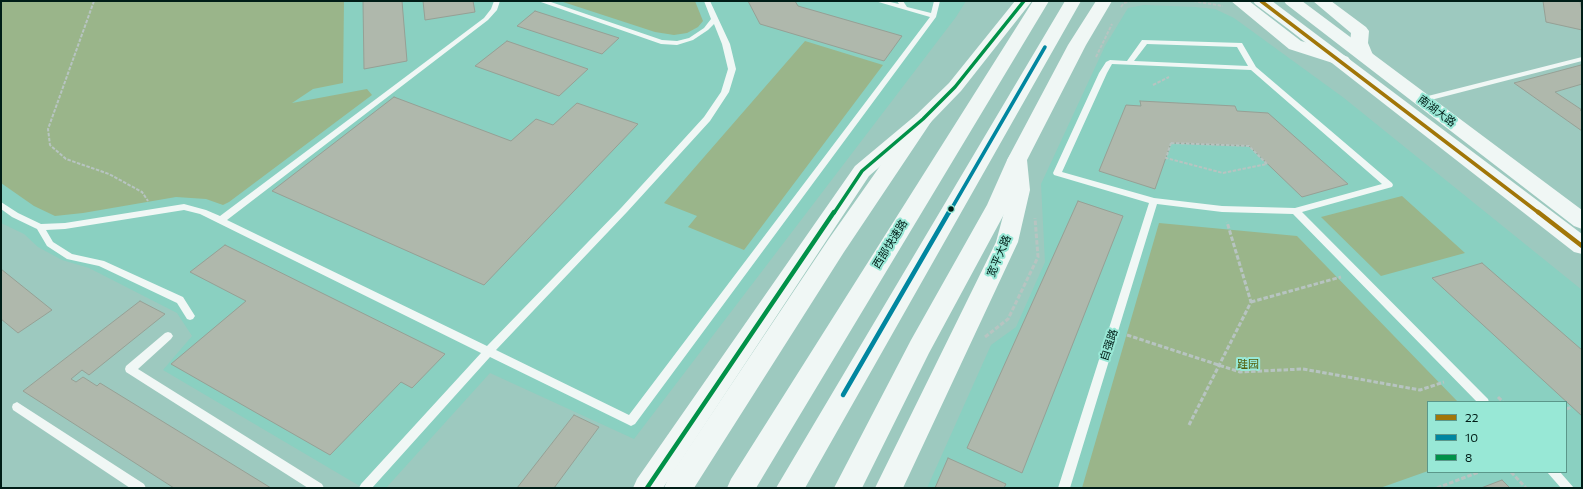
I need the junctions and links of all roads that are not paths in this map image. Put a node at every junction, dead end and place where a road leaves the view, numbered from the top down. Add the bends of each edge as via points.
1 (497, 1) edge
2 (541, 1) edge
3 (707, 1) edge
4 (878, 1) edge
5 (900, 1) edge
6 (937, 1) edge
7 (1024, 1) edge
8 (1041, 1) edge
9 (1072, 1) edge
10 (1239, 1) edge
11 (1261, 1) edge
12 (1292, 1) edge
13 (1321, 1) edge
14 (1114, 2) edge
15 (905, 8) junction
16 (934, 16) junction
17 (715, 19) junction
18 (1364, 55) junction
19 (1582, 59) edge
20 (1342, 61) junction
21 (1129, 63) junction
22 (1253, 68) junction
23 (1423, 100) junction
24 (923, 119) junction
25 (1017, 160) junction
26 (1154, 201) junction
27 (1, 205) edge
28 (1295, 211) junction
29 (221, 220) junction
30 (1582, 221) edge
31 (40, 227) junction
32 (1582, 246) edge
33 (190, 316) dead end
34 (168, 336) dead end
35 (488, 352) junction
36 (1483, 401) edge
37 (16, 407) dead end
38 (1554, 473) edge
39 (140, 488) edge
40 (318, 488) edge
41 (366, 488) edge
42 (647, 488) edge
43 (678, 488) edge
44 (740, 488) edge
45 (790, 488) edge
46 (848, 488) edge
47 (888, 488) edge
48 (1064, 488) edge
49 (1568, 488) edge

1 - 29 lane via 494,10 486,19
2 - 17 lane via 661,42 677,43 691,39
3 - 17 lane
4 - 15 lane
5 - 15 lane
6 - 16 lane
7 - 24 main road via 955,88
8 - 44 main road, 西部快速路
9 - 45 main road
10 - 20 main road via 1295,45
11 - 20 main road, 南湖大路
12 - 18 main road, 南湖大路
13 - 18 main road via 1360,31 1359,43
14 - 25 main road via 1077,45
15 - 16 lane
16 - 35 lane via 631,421
17 - 35 lane via 726,44 732,69 725,92 711,114 624,210
18 - 23 main road, 南湖大路
19 - 23 lane
20 - 32 main road, 南湖大路
21 - 22 lane
21 - 22 lane via 1145,42 1239,45
21 - 26 lane via 1110,62 1058,173
22 - 28 lane via 1389,184
23 - 30 main road, 南湖大路
24 - 42 main road via 862,171
24 - 43 main road via 836,246
25 - 46 main road via 998,205 920,347
25 - 47 main road, 宽平大路 via 1020,190 1007,242
26 - 28 lane via 1222,209
26 - 48 lane, 自强路
27 - 31 lane
28 - 36 lane
29 - 31 lane via 184,207 65,226
29 - 35 lane
31 - 33 lane via 50,244 70,257 101,262 180,300
34 - 40 lane via 130,369
35 - 41 lane
37 - 39 lane
38 - 49 lane

